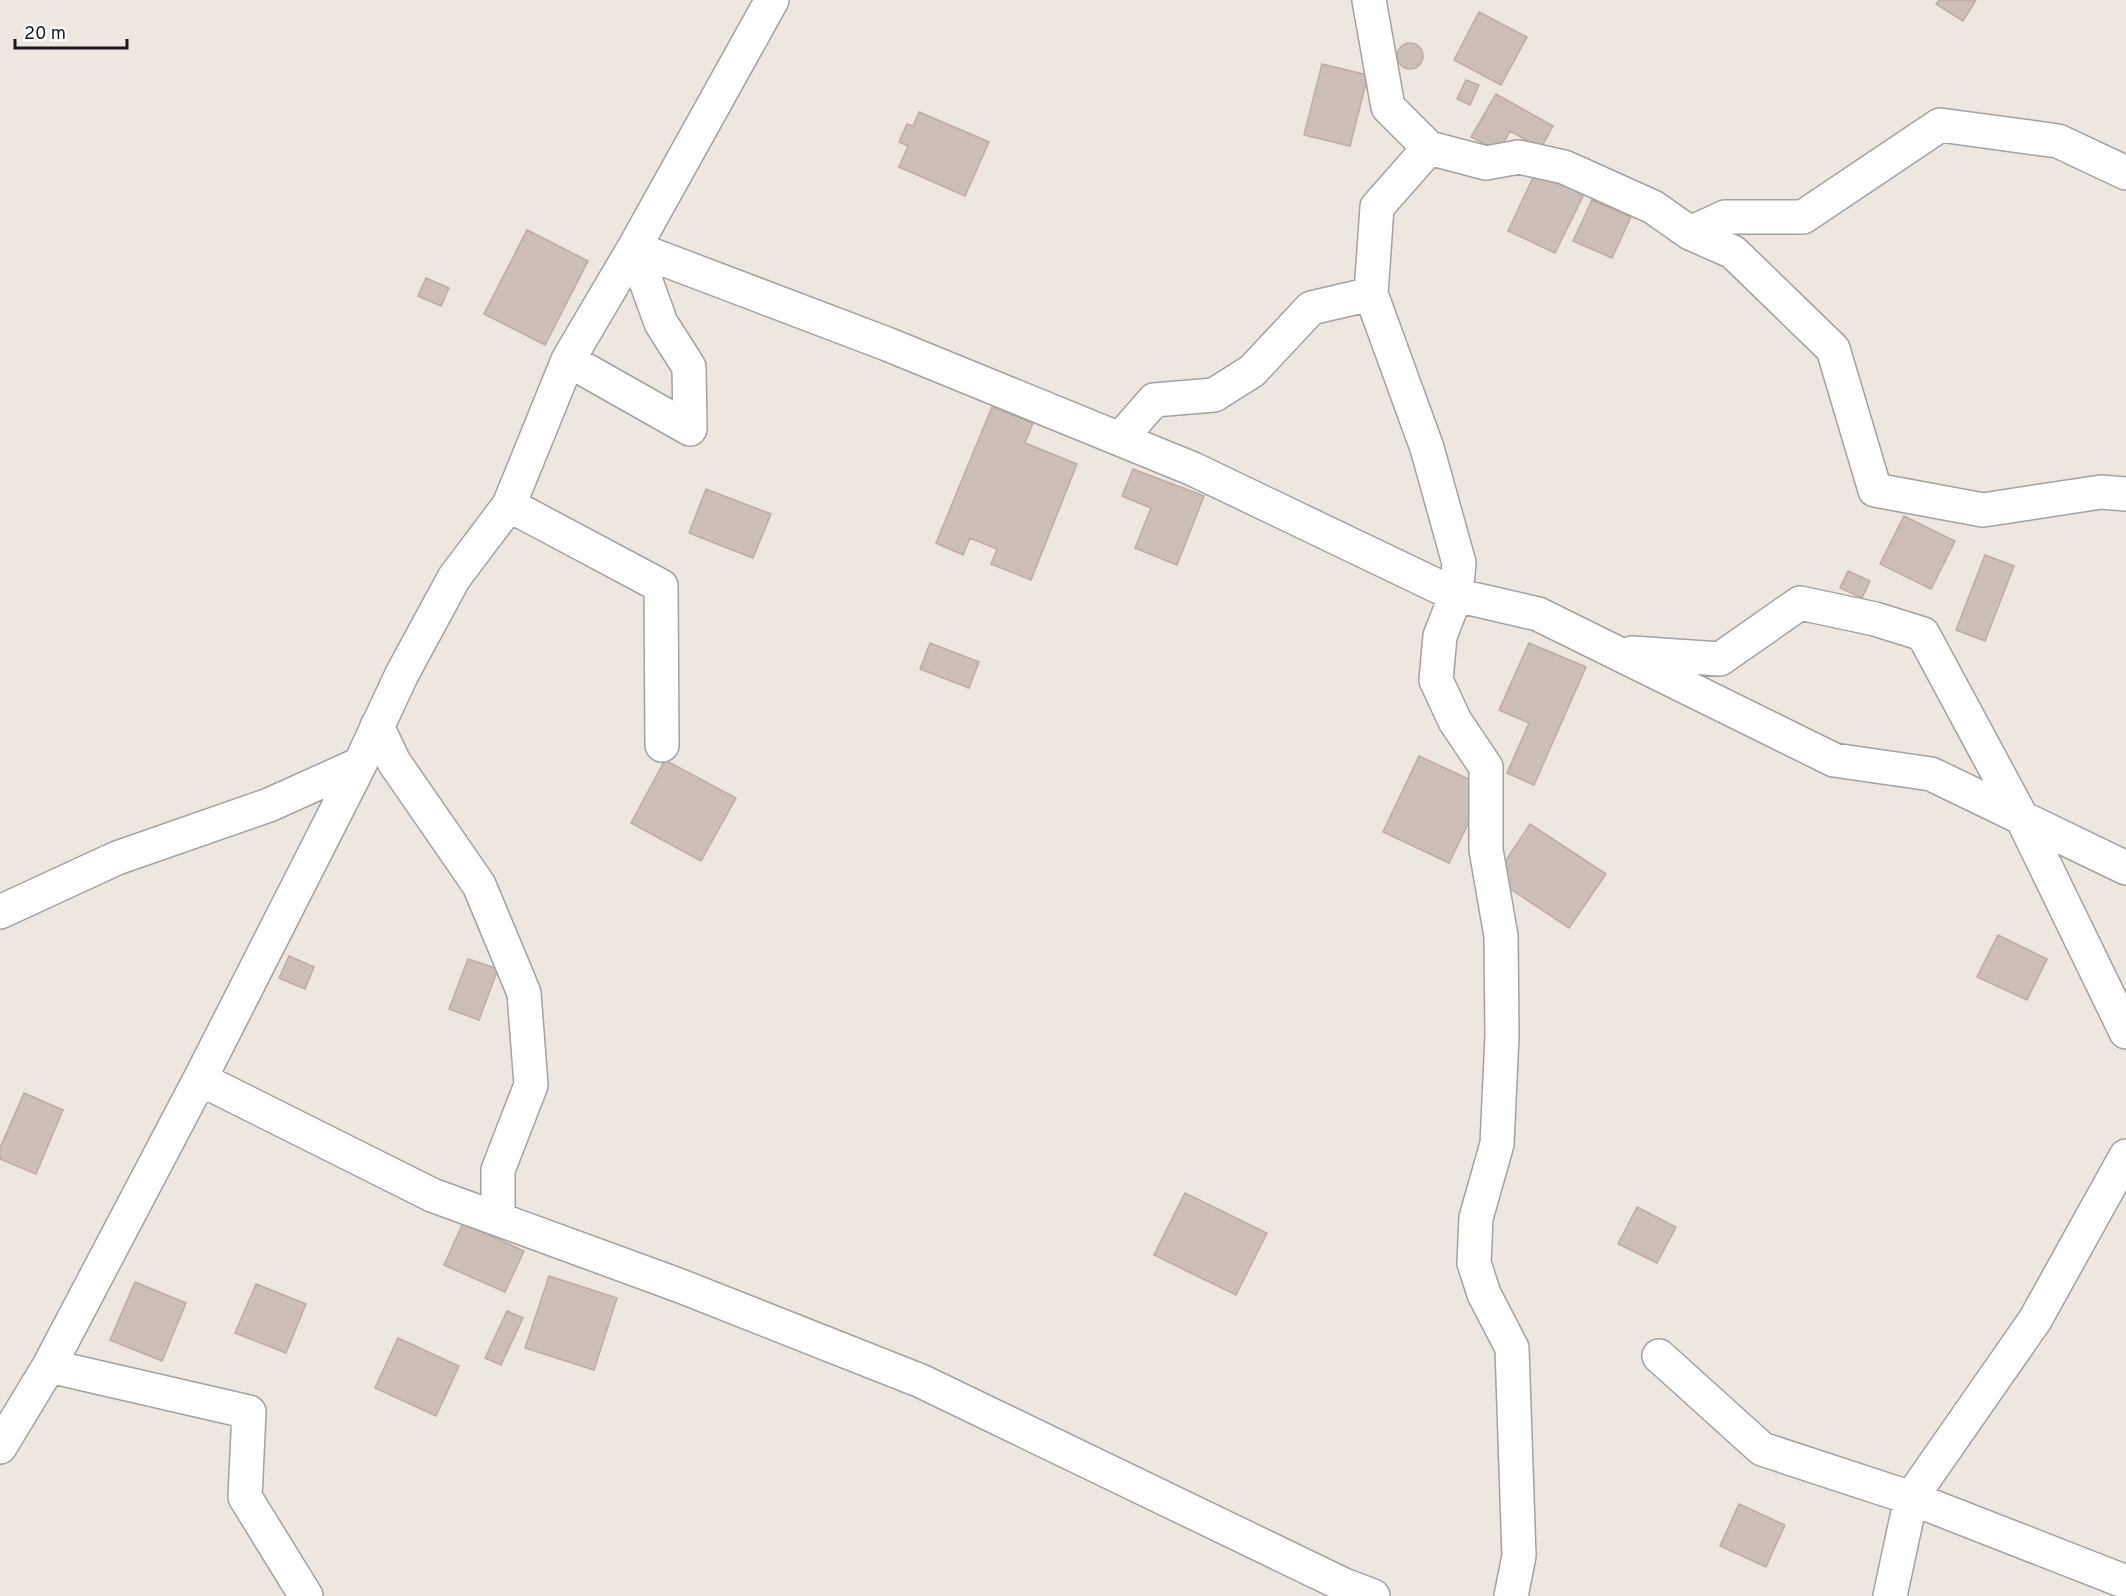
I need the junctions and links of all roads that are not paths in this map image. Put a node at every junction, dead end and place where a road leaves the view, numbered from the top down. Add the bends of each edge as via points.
1 (772, 0) edge
2 (1369, 0) edge
3 (1429, 148) junction
4 (2126, 173) edge
5 (1690, 233) junction
6 (634, 248) junction
7 (1371, 294) junction
8 (568, 360) junction
9 (1119, 439) junction
10 (2126, 494) edge
11 (509, 506) junction
12 (1456, 595) junction
13 (1616, 652) junction
14 (377, 726) junction
15 (662, 745) dead end
16 (360, 764) junction
17 (2022, 818) junction
18 (2126, 868) edge
19 (0, 912) edge
20 (2126, 1032) edge
21 (200, 1079) junction
22 (2126, 1156) edge
23 (498, 1220) junction
24 (1659, 1356) dead end
25 (49, 1366) junction
26 (0, 1447) edge
27 (1911, 1498) junction
28 (2126, 1582) edge
29 (306, 1596) edge
30 (1373, 1596) edge
31 (1511, 1596) edge
32 (1890, 1596) edge

1 - 6 street
2 - 3 street via 1388,107
3 - 5 street via 1486,163 1519,157 1564,167 1653,207
3 - 7 street via 1377,207
4 - 5 street via 2058,141 1940,124 1803,217 1725,217
5 - 10 street via 1733,252 1833,349 1875,490 1983,510 2101,492
6 - 8 street
6 - 8 street via 661,323 689,367 690,429
6 - 9 street via 887,344
7 - 9 street via 1311,308 1252,371 1214,395 1154,400
7 - 12 street via 1447,513 1459,563
8 - 11 street
9 - 12 street via 1193,469
11 - 14 street via 454,578
11 - 15 street via 661,586
12 - 13 street via 1538,614
12 - 31 street via 1440,636 1436,680 1455,722 1486,767 1486,850 1501,936 1497,1144 1476,1218 1474,1263 1484,1293 1512,1348 1519,1556
13 - 17 street via 1834,760 1931,774
13 - 17 street via 1720,659 1800,603 1923,634
14 - 16 street
14 - 23 street via 394,762 479,885 524,993 531,1085 498,1170
16 - 19 street via 269,805 117,858
16 - 21 street
17 - 18 street
17 - 20 street
21 - 23 street via 432,1195
21 - 25 street
22 - 27 street via 2035,1320
23 - 30 street via 678,1285 921,1381
24 - 27 street via 1762,1449
25 - 26 street
25 - 29 street via 249,1412 245,1497
27 - 28 street
27 - 32 street

